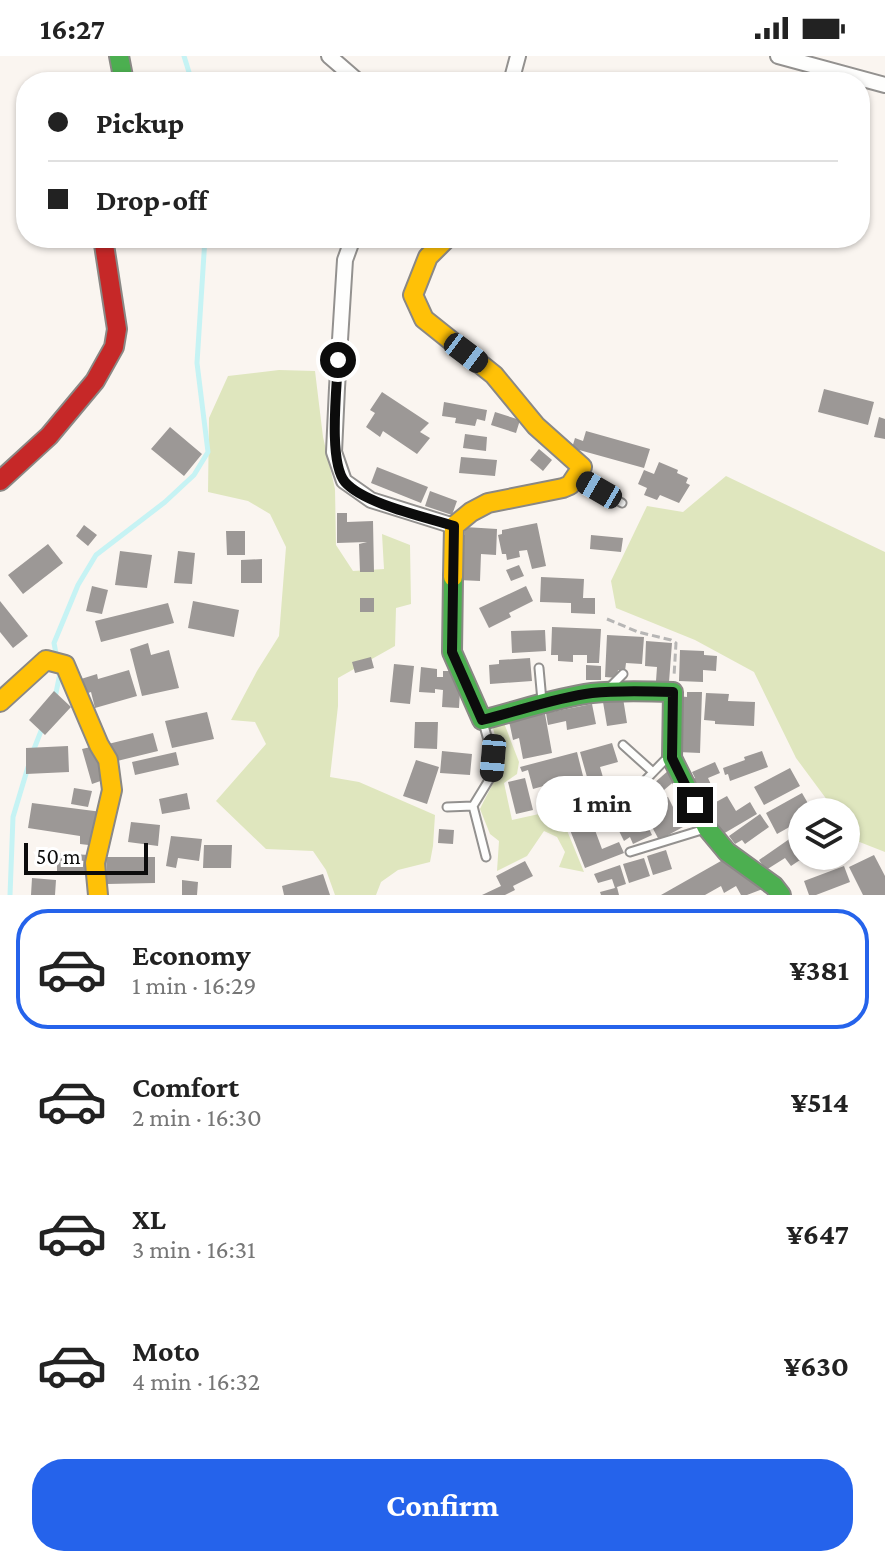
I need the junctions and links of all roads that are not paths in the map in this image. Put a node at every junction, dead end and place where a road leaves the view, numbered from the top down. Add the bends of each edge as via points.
1 (329, 56) edge
2 (778, 56) edge
3 (347, 72) edge
4 (837, 72) edge
5 (105, 248) edge
6 (349, 248) edge
7 (437, 248) edge
8 (576, 477) junction
9 (0, 481) edge
10 (622, 503) dead end
11 (454, 526) junction
12 (539, 668) dead end
13 (623, 674) dead end
14 (604, 693) junction
15 (0, 702) edge
16 (542, 703) junction
17 (482, 720) junction
18 (623, 745) dead end
19 (672, 758) junction
20 (653, 772) junction
21 (563, 797) dead end
22 (473, 806) junction
23 (447, 807) dead end
24 (707, 828) junction
25 (630, 852) dead end
26 (486, 857) dead end
27 (98, 895) edge
28 (781, 895) edge

1 - 3 street
2 - 4 street
5 - 9 street via 117,329 114,347 95,381 49,436
6 - 11 street via 334,452 344,481 371,500
7 - 8 street via 413,295 424,319 494,375 536,426 582,467
8 - 10 lane
8 - 11 street via 563,488 488,503
11 - 17 street via 452,652
12 - 16 lane
13 - 14 lane
14 - 16 street
14 - 19 street via 673,692
15 - 27 street via 46,660 65,665 108,760 112,790 95,863
16 - 17 street
17 - 22 lane via 493,758 492,775
18 - 20 lane
19 - 20 lane
19 - 24 street
20 - 21 lane via 630,796 606,808 583,810
22 - 23 lane
22 - 26 lane
24 - 25 lane
24 - 28 street via 727,852

